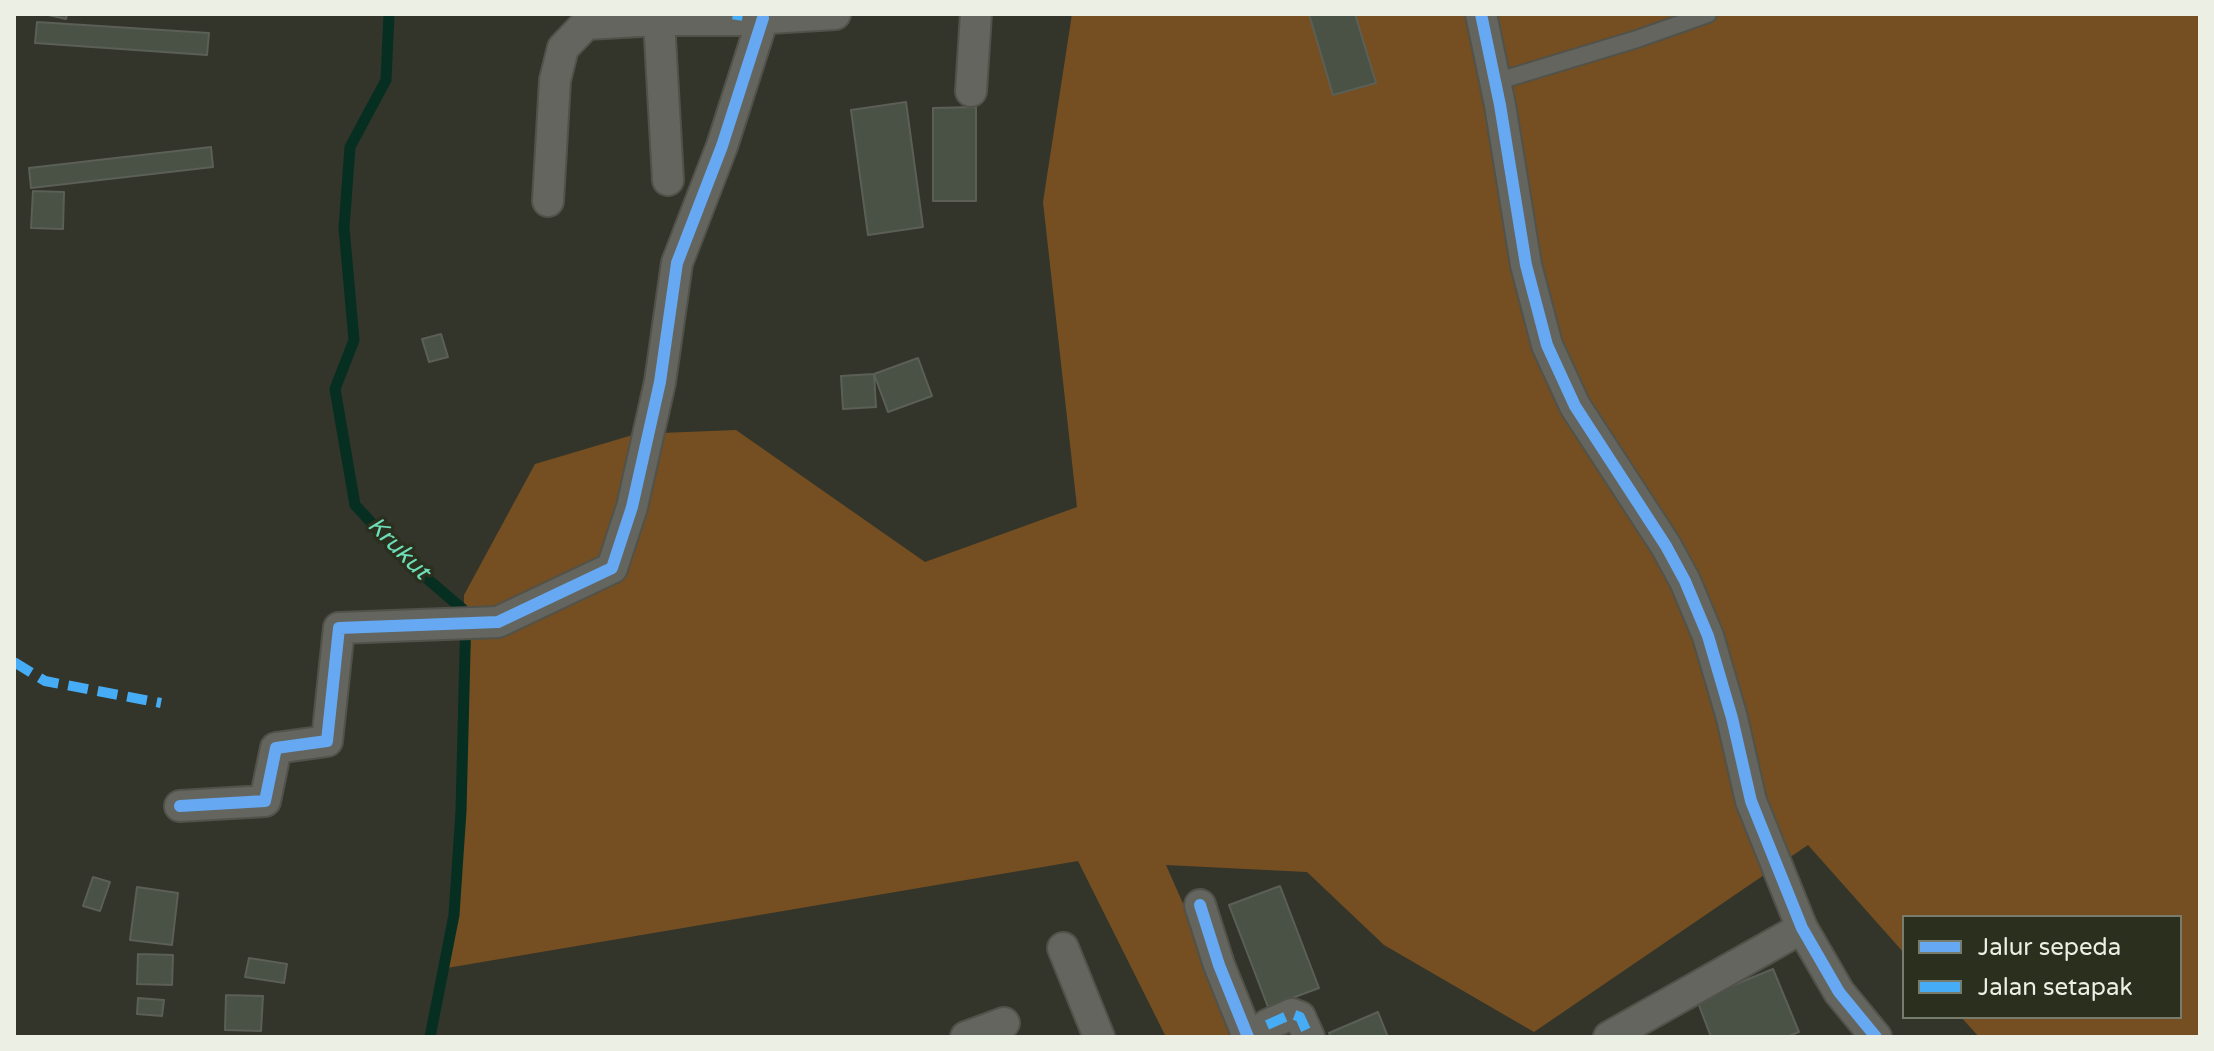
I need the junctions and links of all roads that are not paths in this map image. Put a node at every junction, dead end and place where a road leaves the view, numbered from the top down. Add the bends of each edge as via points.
1 (835, 14) edge
2 (976, 14) edge
3 (1481, 14) edge
4 (1708, 14) edge
5 (763, 18) junction
6 (587, 19) edge
7 (659, 20) junction
8 (1495, 82) junction
9 (971, 91) dead end
10 (668, 180) dead end
11 (548, 201) dead end
12 (180, 806) dead end
13 (1200, 905) dead end
14 (1802, 928) junction
15 (1063, 948) dead end
16 (1004, 1023) dead end
17 (1257, 1031) edge
18 (966, 1037) edge
19 (1099, 1037) edge
20 (1309, 1037) edge
21 (1609, 1037) edge
22 (1876, 1037) edge

1 - 5 street
2 - 9 street
3 - 8 street
4 - 8 lane
5 - 7 street
5 - 12 street via 677,263 660,382 632,507 612,568 498,622 339,628 327,741 276,748 265,801
6 - 7 street
6 - 11 street via 563,48 555,80
7 - 10 street
8 - 14 street via 1526,265 1547,345 1575,406 1666,546 1699,610 1751,801
13 - 17 street via 1219,965
14 - 21 street
14 - 22 street via 1839,992
15 - 19 street
16 - 18 street
17 - 20 street via 1292,1014 1300,1017

